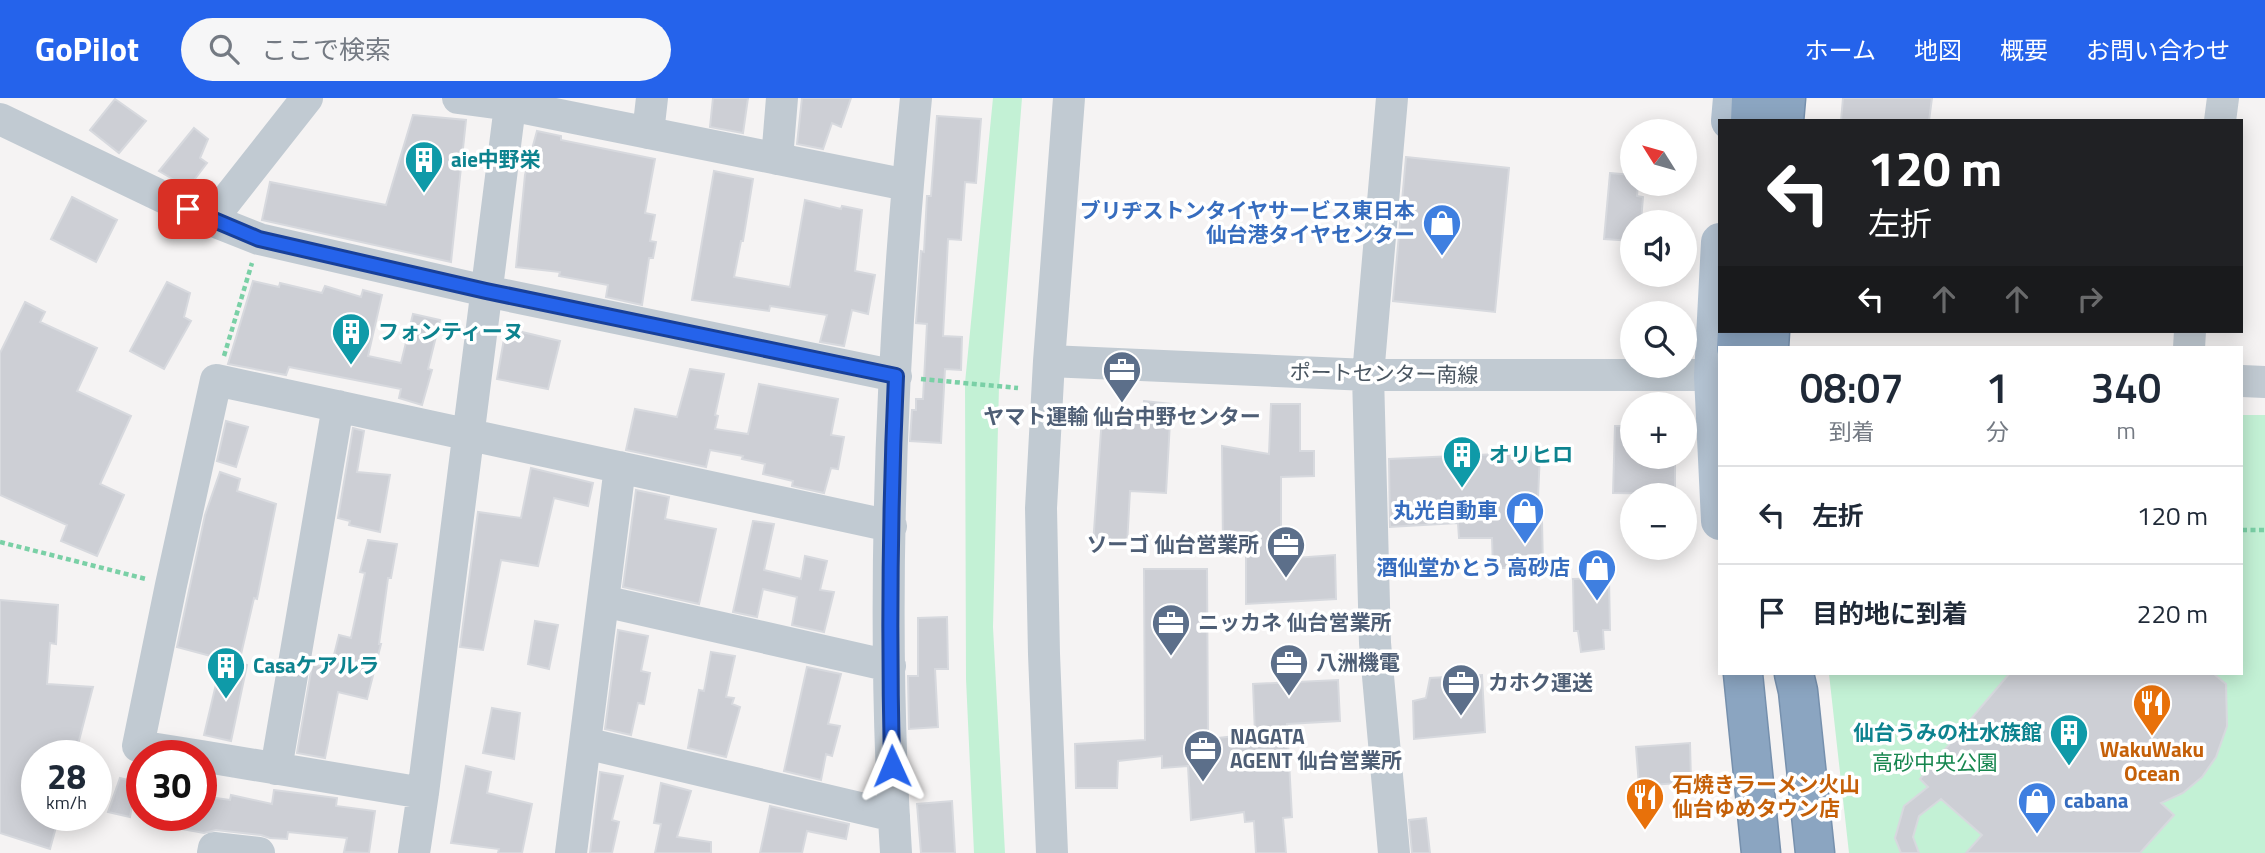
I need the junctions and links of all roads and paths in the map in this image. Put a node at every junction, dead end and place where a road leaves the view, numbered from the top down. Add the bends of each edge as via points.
1 (307, 98) edge
2 (458, 98) edge
3 (652, 98) edge
4 (782, 98) edge
5 (916, 98) edge
6 (1069, 98) edge
7 (1392, 98) edge
8 (1732, 98) edge
9 (1751, 98) edge
10 (1786, 98) edge
11 (1791, 98) edge
12 (2203, 98) edge
13 (2223, 98) edge
14 (511, 102) edge
15 (0, 119) edge
16 (1730, 119) edge
17 (1750, 119) edge
18 (1784, 119) edge
19 (1790, 119) edge
20 (2201, 119) edge
21 (2220, 119) edge
22 (648, 133) junction
23 (776, 159) junction
24 (907, 185) junction
25 (212, 220) junction
26 (259, 239) junction
27 (486, 291) junction
28 (1049, 361) junction
29 (1718, 367) edge
30 (896, 376) junction
31 (1368, 376) junction
32 (216, 380) junction
33 (2243, 381) edge
34 (2265, 382) edge
35 (1018, 388) dead end
36 (338, 406) junction
37 (468, 435) junction
38 (620, 467) junction
39 (891, 526) junction
40 (2243, 530) edge
41 (2265, 530) edge
42 (0, 542) edge
43 (171, 585) junction
44 (603, 601) junction
45 (890, 666) junction
46 (1731, 675) edge
47 (1743, 675) edge
48 (1777, 675) edge
49 (1793, 675) edge
50 (1793, 675) edge
51 (139, 740) edge
52 (585, 743) junction
53 (217, 759) edge
54 (276, 769) junction
55 (424, 793) junction
56 (894, 816) junction
57 (213, 853) edge
58 (259, 853) edge
59 (414, 853) edge
60 (571, 853) edge
61 (896, 853) edge
62 (1052, 853) edge
63 (1394, 853) edge
64 (1752, 853) edge
65 (1761, 853) edge
66 (1795, 853) edge
67 (1808, 853) edge
68 (1815, 853) edge

1 - 25 street
2 - 14 street
3 - 22 street
4 - 23 street
5 - 24 street
6 - 28 street
7 - 31 street
8 - 16 main road
9 - 17 highway
10 - 18 highway
11 - 19 main road
12 - 20 street
13 - 21 street
14 - 22 street
14 - 27 street
15 - 25 street
22 - 23 street
23 - 24 street
24 - 30 street
25 - 26 street
26 - 27 street
26 - 32 path
27 - 30 street
27 - 37 street
28 - 31 street, ポートセンター南線
28 - 62 street via 1041,508
29 - 31 street, ポートセンター南線
30 - 35 path
30 - 39 street
31 - 63 street via 1375,643
32 - 36 street
32 - 43 street
33 - 34 street
36 - 37 street
36 - 54 street
37 - 38 street
37 - 55 street
38 - 39 street
38 - 44 street
39 - 45 street
40 - 41 path
42 - 43 path
43 - 51 street
44 - 45 street
44 - 52 street
45 - 56 street
46 - 64 main road
47 - 65 highway
48 - 66 highway
49 - 67 main road via 1800,802
50 - 68 highway
52 - 56 street
52 - 60 street
53 - 54 street
54 - 55 street
55 - 59 street
56 - 61 street
57 - 58 street via 214,848

